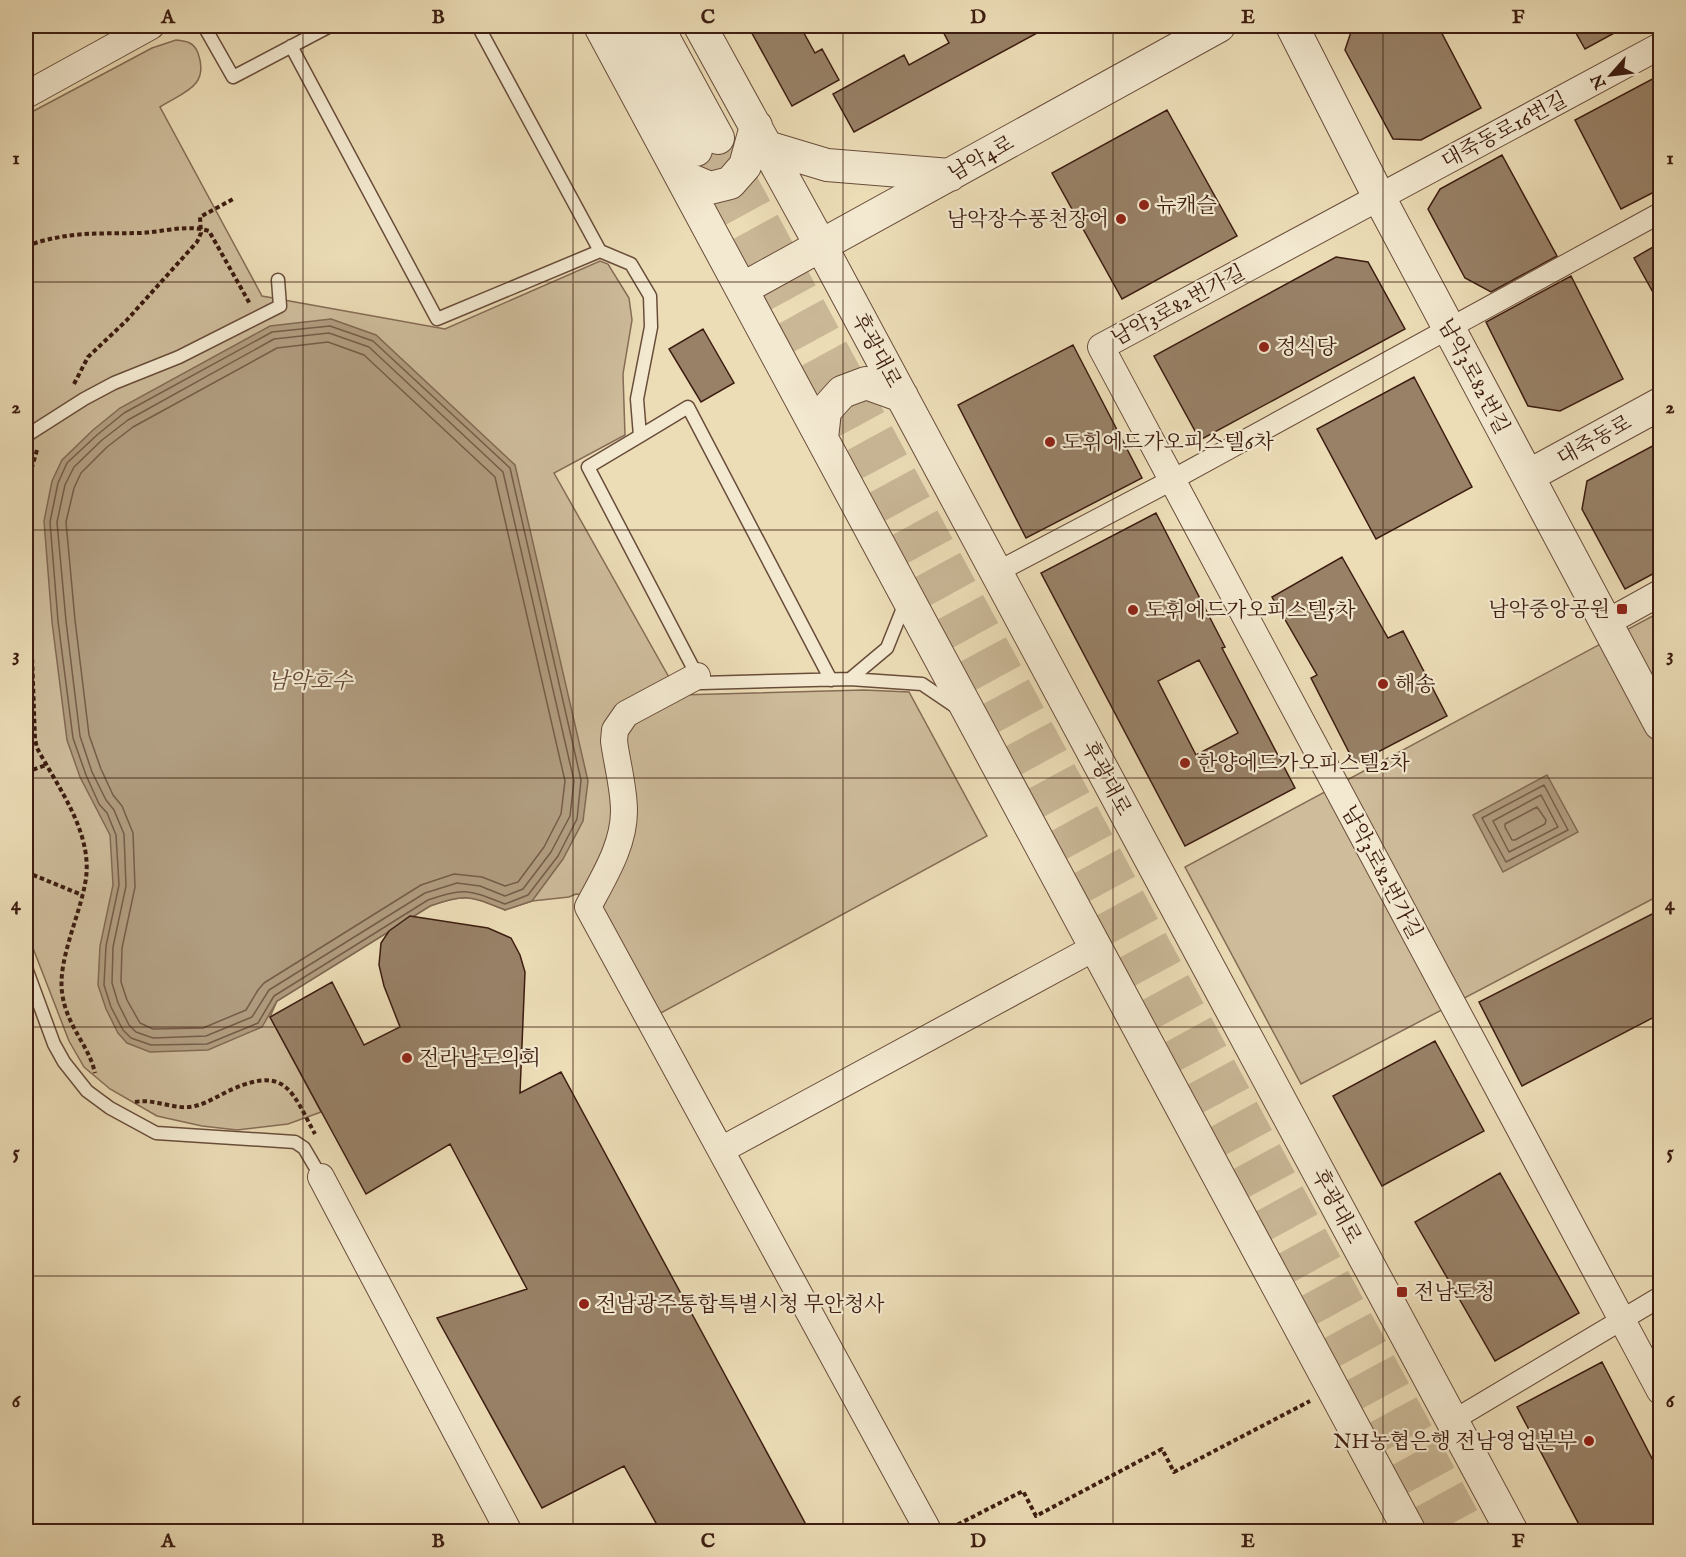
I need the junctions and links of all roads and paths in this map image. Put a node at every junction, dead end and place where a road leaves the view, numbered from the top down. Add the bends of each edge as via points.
1 (151, 26) edge
2 (204, 26) edge
3 (330, 26) edge
4 (478, 26) edge
5 (600, 26) edge
6 (628, 26) edge
7 (657, 26) edge
8 (700, 26) edge
9 (1219, 26) edge
10 (1292, 26) edge
11 (291, 46) junction
12 (1660, 46) edge
13 (26, 95) edge
14 (761, 136) junction
15 (698, 155) junction
16 (950, 175) junction
17 (1379, 197) junction
18 (235, 198) dead end
19 (1660, 213) edge
20 (201, 228) junction
21 (26, 246) edge
22 (821, 246) junction
23 (600, 251) junction
24 (278, 280) dead end
25 (742, 290) junction
26 (257, 317) junction
27 (1449, 328) junction
28 (902, 396) junction
29 (1660, 404) edge
30 (67, 409) junction
31 (49, 421) junction
32 (26, 436) edge
33 (640, 436) junction
34 (822, 438) junction
35 (1528, 476) junction
36 (1172, 480) junction
37 (997, 572) junction
38 (1660, 593) edge
39 (908, 597) junction
40 (1606, 623) junction
41 (697, 676) junction
42 (850, 679) junction
43 (831, 680) junction
44 (974, 720) junction
45 (1660, 724) edge
46 (46, 765) junction
47 (26, 772) edge
48 (26, 872) edge
49 (82, 895) junction
50 (1096, 947) junction
51 (26, 968) edge
52 (91, 1094) junction
53 (115, 1111) junction
54 (304, 1148) junction
55 (721, 1150) junction
56 (321, 1177) joint
57 (1660, 1297) edge
58 (1622, 1319) junction
59 (1333, 1389) junction
60 (1660, 1391) edge
61 (1452, 1421) junction
62 (509, 1532) edge
63 (929, 1532) edge
64 (945, 1532) edge
65 (1410, 1532) edge
66 (1512, 1532) edge

1 - 13 street
2 - 11 lane via 233,77
3 - 11 lane
4 - 23 lane
5 - 15 street
6 - 15 street
7 - 15 street
8 - 14 street, 후광대로
9 - 16 street, 남악4로
10 - 17 street, 남악3로82번길
11 - 23 lane via 437,319
12 - 17 street, 대죽동로16번길
14 - 15 street via 745,166 730,183 710,188
14 - 16 street via 827,165
14 - 22 street, 후광대로
15 - 25 street
16 - 22 street, 남악4로
17 - 27 street, 남악3로82번길
17 - 36 street, 남악3로82번가길 via 1101,347
18 - 20 path via 200,217
19 - 27 street
20 - 21 path via 85,233
20 - 26 path via 209,231
20 - 30 path via 197,242 182,260 88,357 70,393
22 - 25 street, 남악4로
22 - 28 street, 후광대로
23 - 33 lane via 631,264 650,296 651,327 637,399
24 - 26 lane via 280,306
25 - 34 street
26 - 30 lane
27 - 35 street, 남악3로82번길
27 - 36 street
28 - 34 street via 866,383 842,392 825,411
28 - 37 street, 후광대로
29 - 35 street, 대죽동로
30 - 31 lane
31 - 32 lane
31 - 46 path via 32,462 27,516 35,739
33 - 41 lane via 588,467
33 - 43 lane via 688,407
34 - 39 street
35 - 40 street, 남악3로82번길
36 - 37 street
36 - 58 street, 남악3로82번가길
37 - 61 street, 후광대로
38 - 40 street
39 - 42 lane via 887,648
39 - 44 street
40 - 45 street, 남악3로82번길
41 - 43 lane via 701,683
41 - 55 street via 626,714 615,730 624,811 622,829 616,851 588,907
42 - 43 lane
42 - 44 lane via 922,684
44 - 50 street
46 - 47 path
46 - 49 path via 78,824 86,852
48 - 49 path
49 - 52 path via 62,991 68,1017 95,1070
50 - 55 street
50 - 59 street
51 - 52 lane via 54,1044
52 - 53 lane
53 - 54 lane via 156,1133 281,1140
53 - 54 path via 144,1100 192,1107 248,1083 275,1081 290,1090 319,1141
54 - 56 lane
55 - 63 street
56 - 62 street
57 - 58 street
58 - 60 street, 남악3로82번가길
58 - 61 street
59 - 64 path via 1174,1472 1162,1449 1036,1516 1023,1491
59 - 65 street
61 - 66 street, 후광대로

